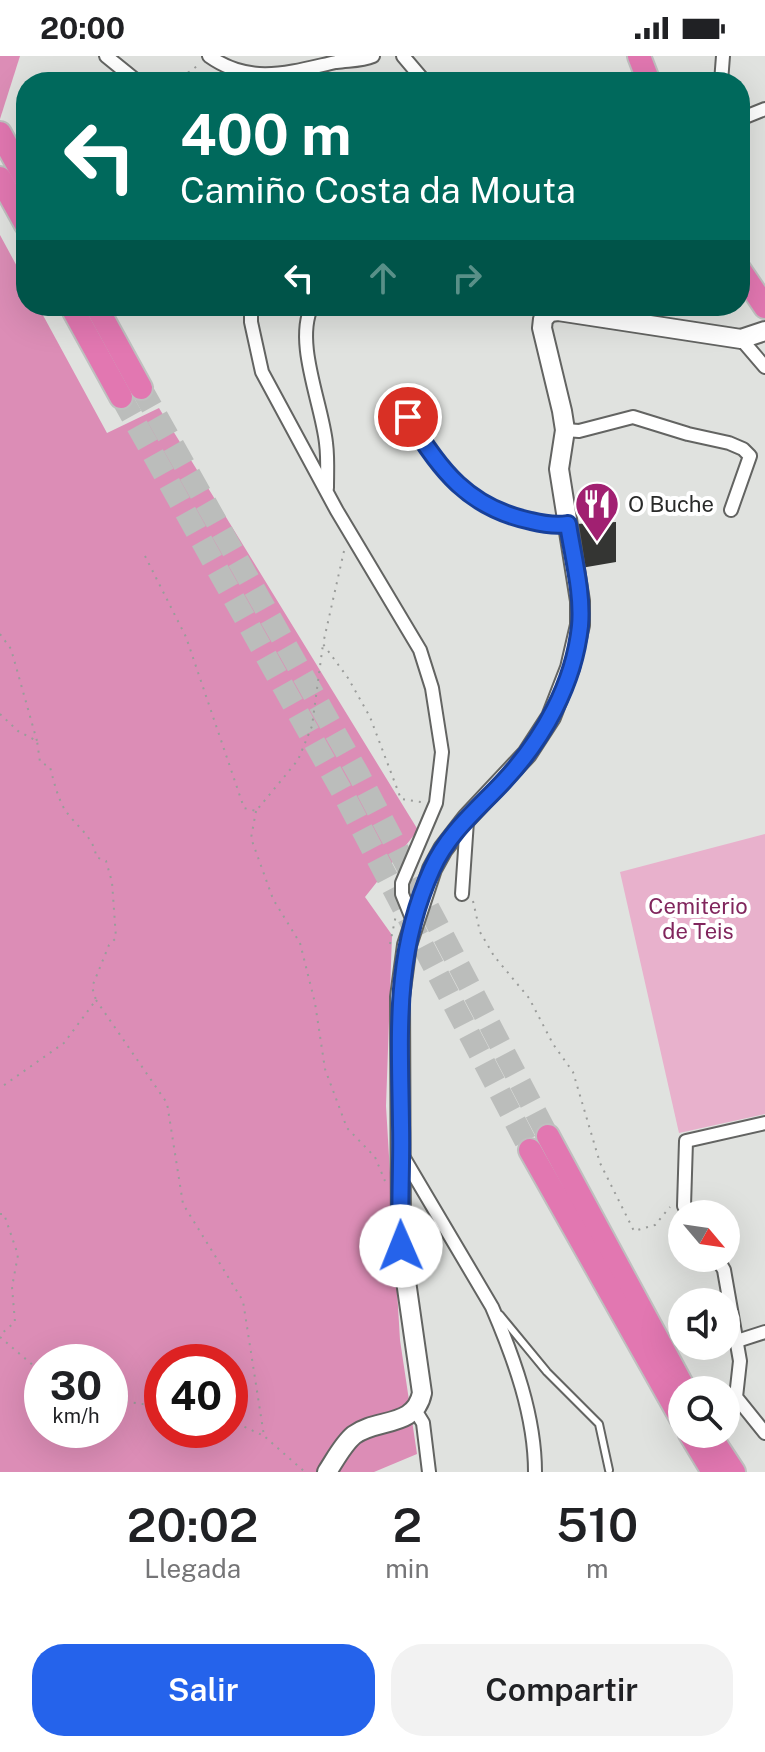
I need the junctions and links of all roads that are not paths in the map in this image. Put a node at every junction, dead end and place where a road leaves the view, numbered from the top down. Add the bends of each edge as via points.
1 (106, 56) edge
2 (373, 56) edge
3 (403, 56) edge
4 (209, 57) edge
5 (126, 72) edge
6 (244, 72) edge
7 (302, 72) edge
8 (417, 72) edge
9 (0, 133) edge
10 (16, 162) edge
11 (0, 178) edge
12 (16, 207) edge
13 (750, 284) edge
14 (765, 306) edge
15 (78, 316) edge
16 (100, 316) edge
17 (251, 316) edge
18 (308, 316) edge
19 (543, 316) edge
20 (591, 316) edge
21 (765, 331) edge
22 (741, 339) junction
23 (765, 367) edge
24 (408, 417) dead end
25 (565, 430) junction
26 (328, 493) junction
27 (731, 510) dead end
28 (568, 524) junction
29 (467, 818) junction
30 (462, 894) road end
31 (413, 921) junction
32 (765, 1123) edge
33 (401, 1153) junction
34 (684, 1200) edge
35 (492, 1307) junction
36 (765, 1332) edge
37 (740, 1340) edge
38 (740, 1360) edge
39 (677, 1376) edge
40 (668, 1393) edge
41 (415, 1410) junction
42 (765, 1433) edge
43 (698, 1448) edge
44 (718, 1448) edge
45 (609, 1470) edge
46 (327, 1472) edge
47 (429, 1472) edge
48 (535, 1472) edge
49 (713, 1472) edge
50 (734, 1472) edge

1 - 5 street
2 - 7 street
3 - 8 street
4 - 6 street
9 - 10 highway
11 - 12 highway
13 - 14 highway
15 - 16 highway via 131,393
17 - 26 street via 262,372
18 - 26 street
19 - 25 street
20 - 22 street
21 - 22 street
22 - 23 street
24 - 28 street via 445,472 485,507 541,523
25 - 27 street via 633,417 743,449 750,456
25 - 28 street via 559,469
26 - 31 street via 414,639 440,723 436,803 402,883
28 - 29 street via 580,625 566,679 551,717 527,754
29 - 30 street
29 - 31 street via 432,869
31 - 33 street via 400,997
32 - 34 street via 686,1141
33 - 35 street
33 - 41 street via 403,1274 422,1393
35 - 45 lane via 599,1424
35 - 48 street via 519,1381
36 - 37 street
38 - 42 street via 736,1397
39 - 40 highway via 539,1143
41 - 46 street via 355,1434
41 - 47 street via 423,1423
43 - 49 highway
44 - 50 highway

